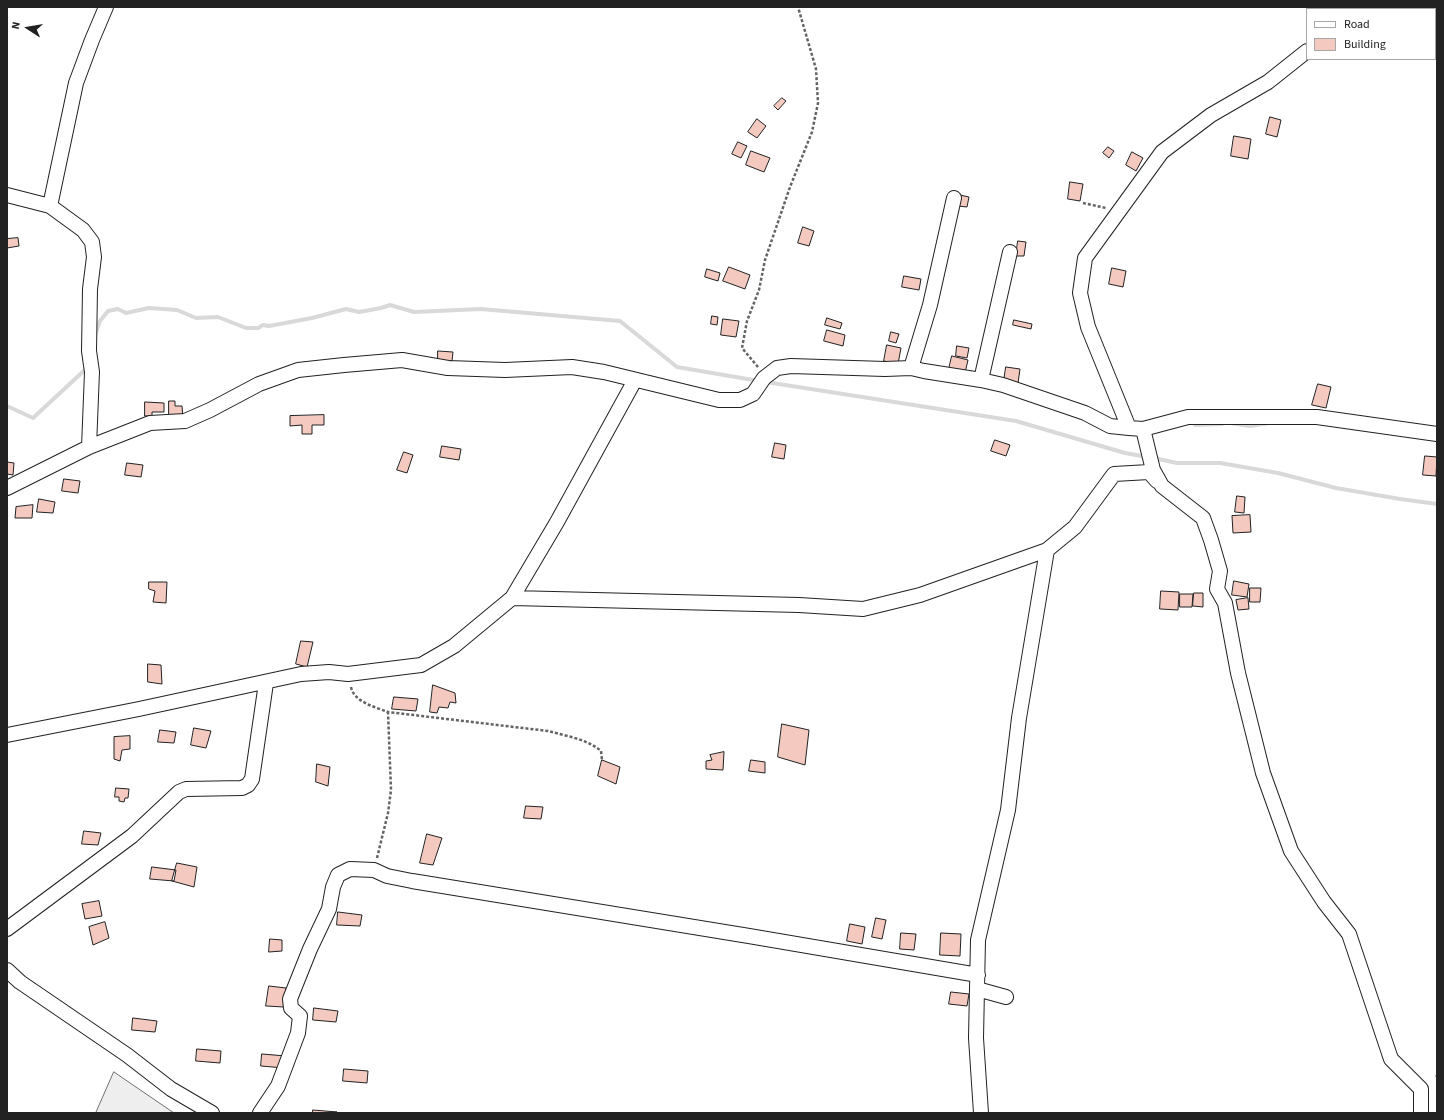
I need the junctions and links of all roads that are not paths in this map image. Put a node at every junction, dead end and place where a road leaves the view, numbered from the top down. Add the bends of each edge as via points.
1 (106, 7) edge
2 (1306, 52) edge
3 (7, 195) edge
4 (954, 198) dead end
5 (50, 206) junction
6 (1010, 252) dead end
7 (911, 368) junction
8 (635, 380) junction
9 (981, 380) junction
10 (1129, 428) junction
11 (1143, 429) junction
12 (1437, 434) edge
13 (90, 447) junction
14 (1162, 486) junction
15 (7, 488) edge
16 (1047, 550) junction
17 (512, 598) junction
18 (266, 683) junction
19 (7, 735) edge
20 (7, 929) edge
21 (7, 970) edge
22 (977, 982) junction
23 (1006, 998) dead end
24 (212, 1113) edge
25 (260, 1113) edge
26 (981, 1113) edge
27 (1420, 1113) edge

1 - 5 street via 76,83
2 - 10 street via 1268,82 1211,115 1162,152 1085,258 1080,293 1088,327
3 - 5 street
4 - 7 street via 930,305
5 - 13 street via 83,230 92,242 94,257 90,289
6 - 9 street
7 - 8 street via 777,368 763,380 753,394 740,400 719,400
7 - 9 street
8 - 13 street via 572,367 505,370 448,368 402,360 344,364 298,370 259,384 185,420 150,424
8 - 17 street
9 - 10 street via 1078,411 1110,426
10 - 11 street
11 - 12 street via 1188,418 1318,417
11 - 14 street via 1153,470
13 - 15 street
14 - 16 street via 1150,472 1114,474 1075,527
14 - 27 street via 1203,518 1220,571 1217,589 1225,603 1238,672 1263,773 1283,830 1291,851 1324,902 1349,934 1391,1059 1421,1089
16 - 17 street via 920,595 863,609
16 - 22 street via 1019,718 1008,810 978,940
17 - 18 street via 454,646 421,665 348,674 301,674
18 - 19 street
18 - 20 street via 252,779 248,785 242,788 186,789 179,792 132,836
21 - 24 street via 20,982 127,1055 171,1089
22 - 23 street
22 - 25 street via 733,933 412,881 387,876 374,870 350,869 338,875 329,909 290,999 291,1008 300,1016 298,1033 278,1086
22 - 26 street via 976,1038

